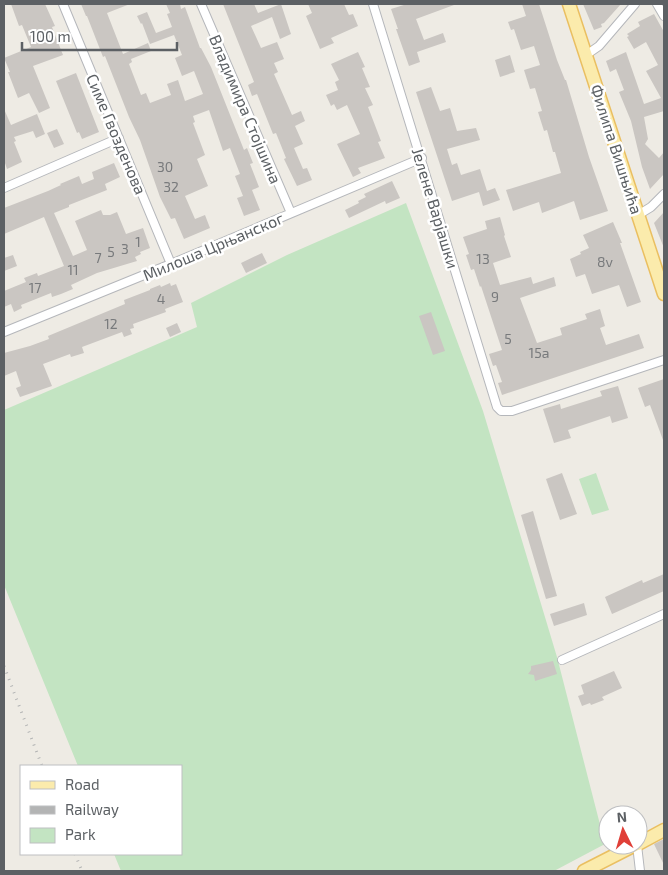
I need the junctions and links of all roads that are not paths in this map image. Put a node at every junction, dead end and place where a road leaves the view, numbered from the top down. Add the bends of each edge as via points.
1 (63, 4) edge
2 (201, 4) edge
3 (373, 4) edge
4 (569, 4) edge
5 (635, 4) edge
6 (657, 4) edge
7 (664, 16) edge
8 (586, 55) junction
9 (119, 138) junction
10 (422, 158) junction
11 (4, 188) edge
12 (664, 194) edge
13 (291, 213) junction
14 (638, 215) junction
15 (171, 264) junction
16 (664, 294) edge
17 (4, 332) edge
18 (664, 360) edge
19 (664, 614) edge
20 (562, 660) dead end
21 (664, 830) edge
22 (648, 839) edge
23 (617, 855) edge
24 (638, 855) edge
25 (584, 871) edge
26 (640, 871) edge

1 - 9 street, Симе Гвозденова
2 - 13 street, Владимира Стојшина
3 - 10 street, Јелене Варјашки
4 - 8 main road, Филипа Вишњића
5 - 8 street via 599,46
6 - 7 street
8 - 14 main road, Филипа Вишњића
9 - 11 street
9 - 15 street, Симе Гвозденова
10 - 13 street, Милоша Црњанског
10 - 18 street, Јелене Варјашки via 494,402 501,411 512,411
12 - 14 street via 652,207
13 - 15 street, Милоша Црњанског
14 - 16 main road, Филипа Вишњића
15 - 17 street, Милоша Црњанског
19 - 20 street
21 - 22 main road
23 - 25 main road
24 - 26 street

